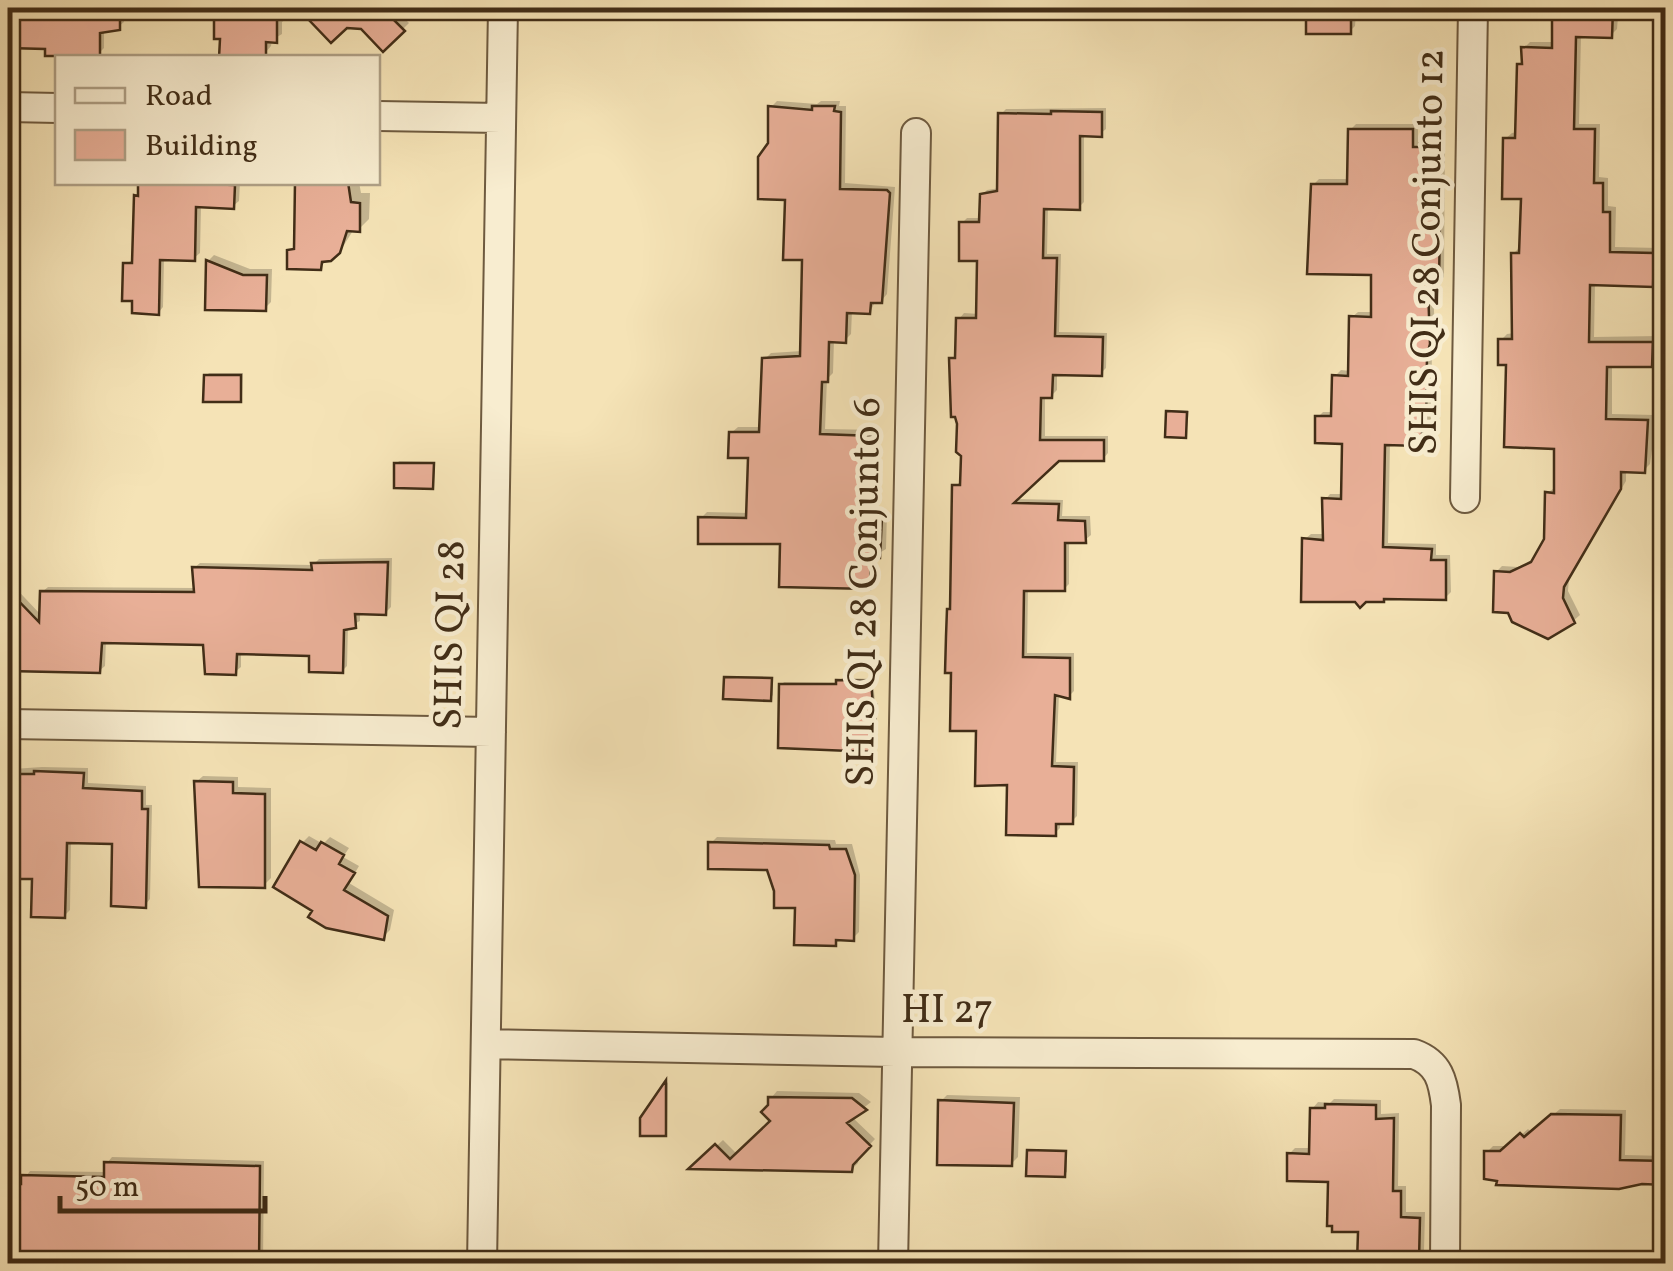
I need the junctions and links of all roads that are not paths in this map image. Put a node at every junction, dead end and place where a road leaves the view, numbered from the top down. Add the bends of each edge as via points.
1 (502, 8) edge
2 (1474, 8) edge
3 (8, 107) edge
4 (55, 108) edge
5 (380, 116) edge
6 (500, 118) junction
7 (916, 133) dead end
8 (1465, 498) dead end
9 (8, 724) edge
10 (491, 732) junction
11 (486, 1044) junction
12 (896, 1052) junction
13 (482, 1264) edge
14 (892, 1264) edge
15 (1445, 1264) edge

1 - 6 street, SHIS QI 28
2 - 8 street, SHIS QI 28 Conjunto 12
3 - 4 street
5 - 6 street
6 - 10 street, SHIS QI 28
7 - 12 street, SHIS QI 28 Conjunto 6
9 - 10 street
10 - 11 street, SHIS QI 28
11 - 12 street, HI 27
11 - 13 street, SHIS QI 28
12 - 14 street, SHIS QI 28 Conjunto 6
12 - 15 street, HI 27 via 1407,1052 1430,1062 1443,1084

